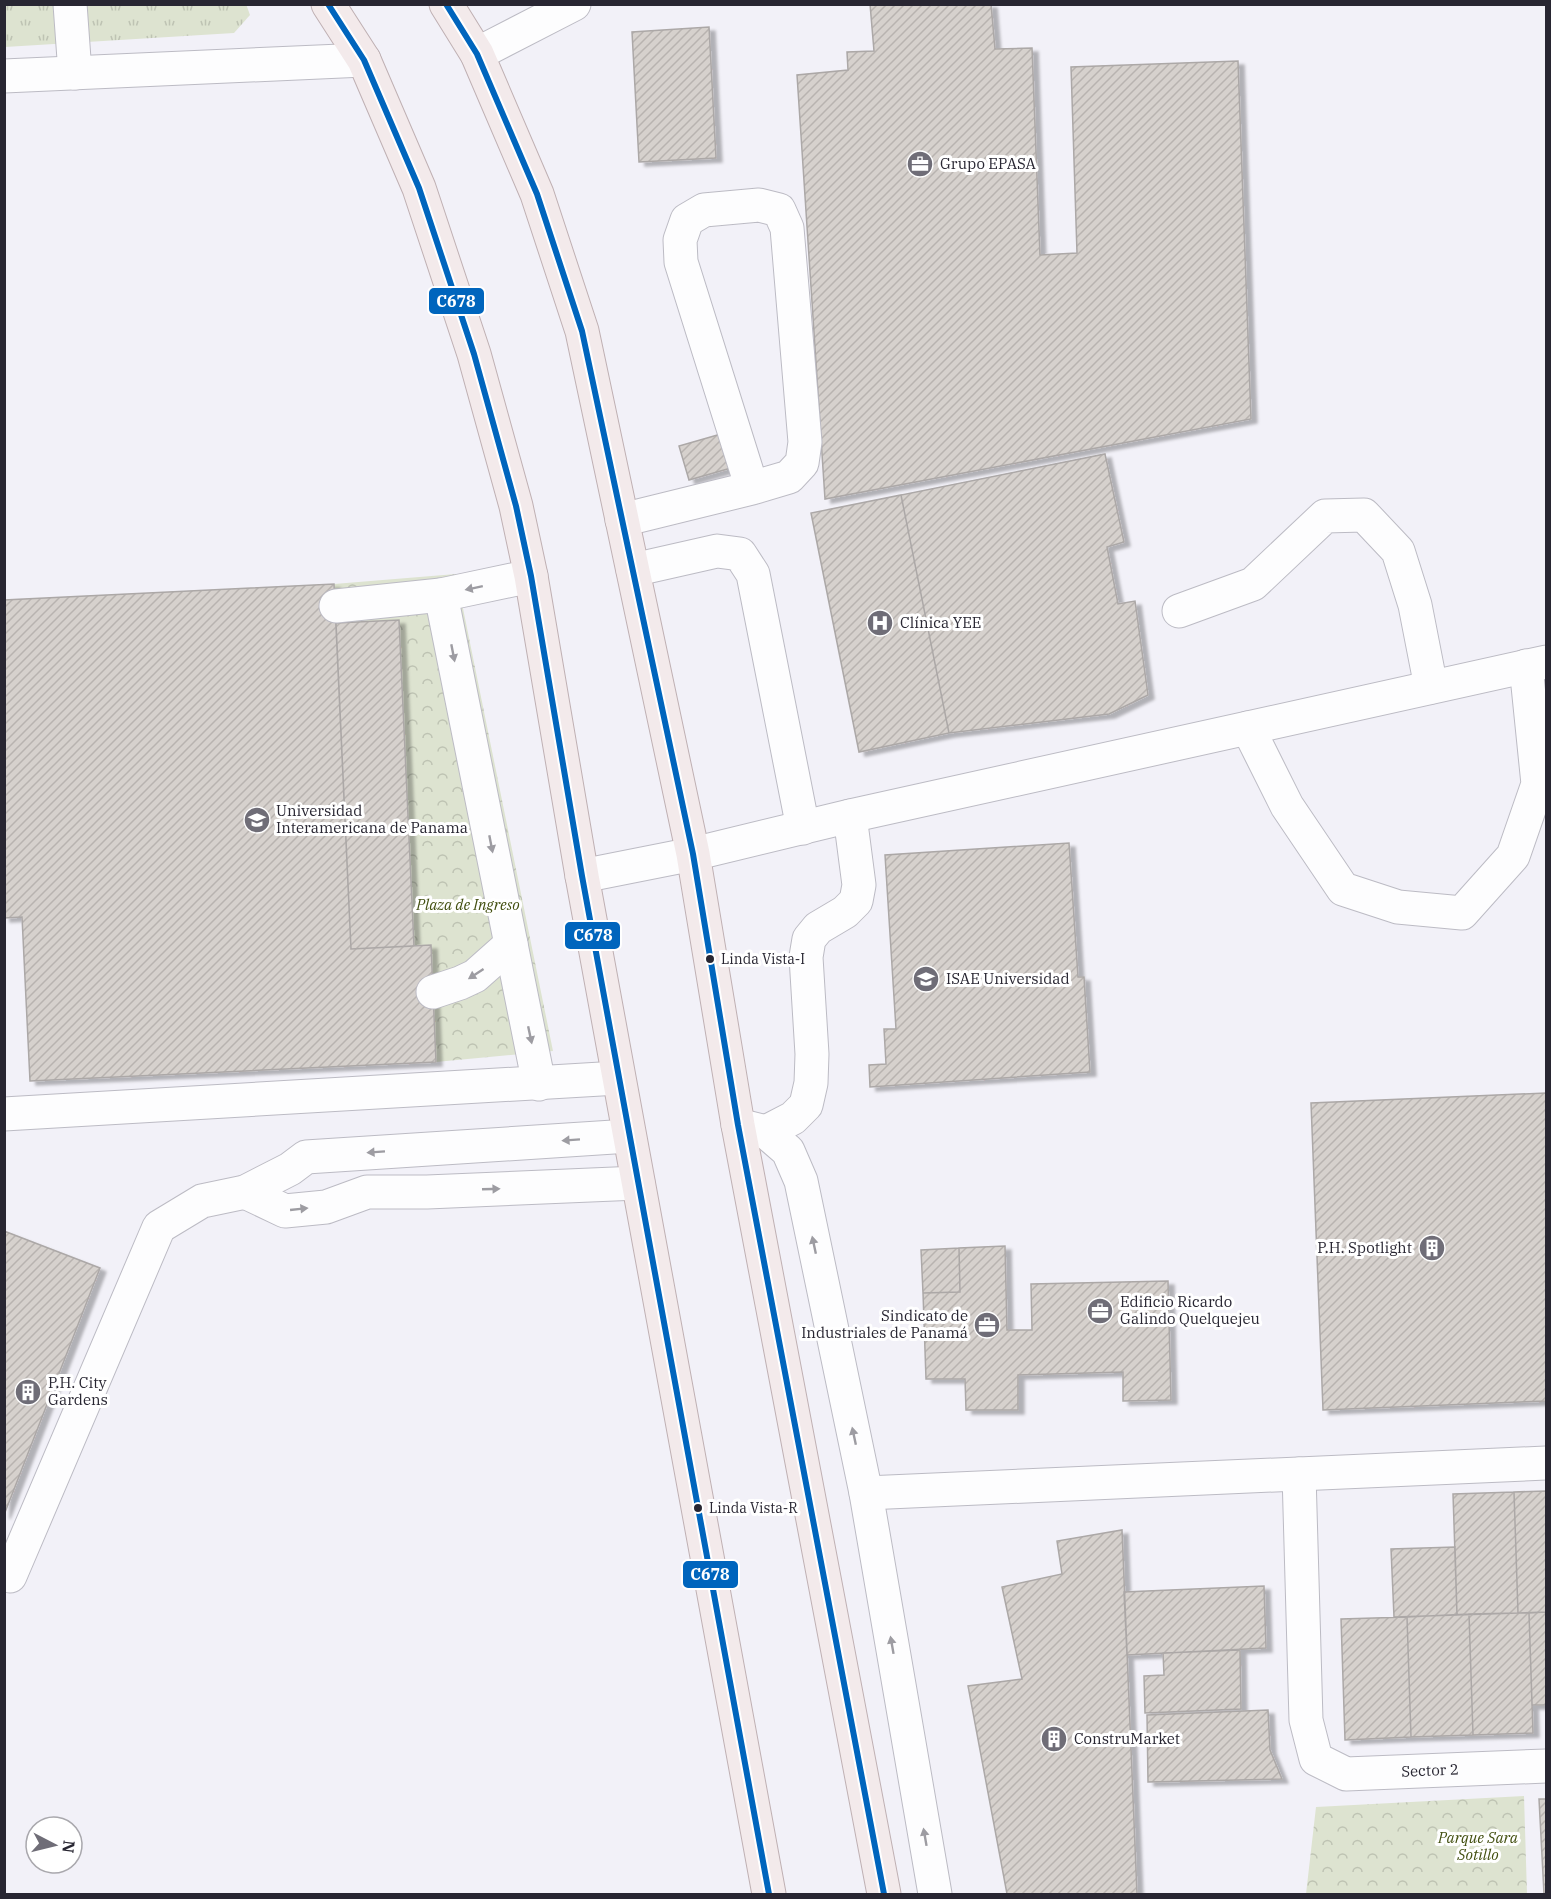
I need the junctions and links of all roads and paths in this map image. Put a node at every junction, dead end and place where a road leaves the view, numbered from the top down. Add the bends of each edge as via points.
1 (70, 4) edge
2 (328, 4) edge
3 (446, 4) edge
4 (574, 4) edge
5 (477, 54) junction
6 (364, 60) junction
7 (75, 73) junction
8 (4, 76) edge
9 (753, 488) junction
10 (622, 520) junction
11 (633, 570) junction
12 (531, 576) junction
13 (441, 595) junction
14 (336, 606) dead end
15 (1179, 611) dead end
16 (1536, 664) edge
17 (1431, 687) junction
18 (1248, 728) junction
19 (850, 816) junction
20 (803, 828) junction
21 (693, 854) junction
22 (582, 876) junction
23 (511, 944) junction
24 (433, 992) dead end
25 (618, 1078) junction
26 (539, 1084) junction
27 (4, 1114) edge
28 (752, 1128) junction
29 (629, 1136) junction
30 (638, 1183) junction
31 (245, 1192) junction
32 (1546, 1463) edge
33 (1299, 1474) junction
34 (866, 1493) junction
35 (10, 1576) dead end
36 (1546, 1766) edge
37 (769, 1894) edge
38 (884, 1894) edge
39 (935, 1894) edge

1 - 7 street
2 - 6 main road
3 - 5 main road
4 - 5 street
5 - 10 main road via 537,194 582,331
6 - 7 street
6 - 12 main road via 419,188 474,354
7 - 8 street
9 - 9 street via 789,477 802,463 805,442 787,228 779,210 759,205 704,210 687,220 680,240 681,262
9 - 10 street
10 - 11 main road
11 - 20 street via 717,551 740,554 753,574
11 - 21 main road
12 -> 13 street
12 - 22 main road
13 - 14 street
13 -> 23 street
15 - 17 street via 1252,584 1325,516 1364,515 1398,551 1415,605
16 - 17 street
16 - 18 street via 1538,784 1513,856 1462,913 1398,907 1343,889 1287,806
17 - 18 street
18 - 19 street
19 - 20 street
19 - 28 street via 859,885 856,901 808,939 812,1054 806,1105 793,1118
20 - 21 street
21 - 22 street
21 - 28 main road
22 - 25 main road
23 -> 24 street via 475,976
23 -> 26 street
25 - 26 street
25 - 29 main road
26 - 27 street
34 -> 28 street via 801,1181 788,1151
28 - 38 main road
29 - 30 main road
29 -> 31 street via 306,1157
31 -> 30 street via 285,1211 326,1207 367,1192
30 - 37 main road
31 - 35 street via 202,1200 159,1227
32 - 33 street
33 - 34 street
33 - 36 street, Sector 2 via 1306,1720 1316,1759 1346,1774
39 -> 34 street

